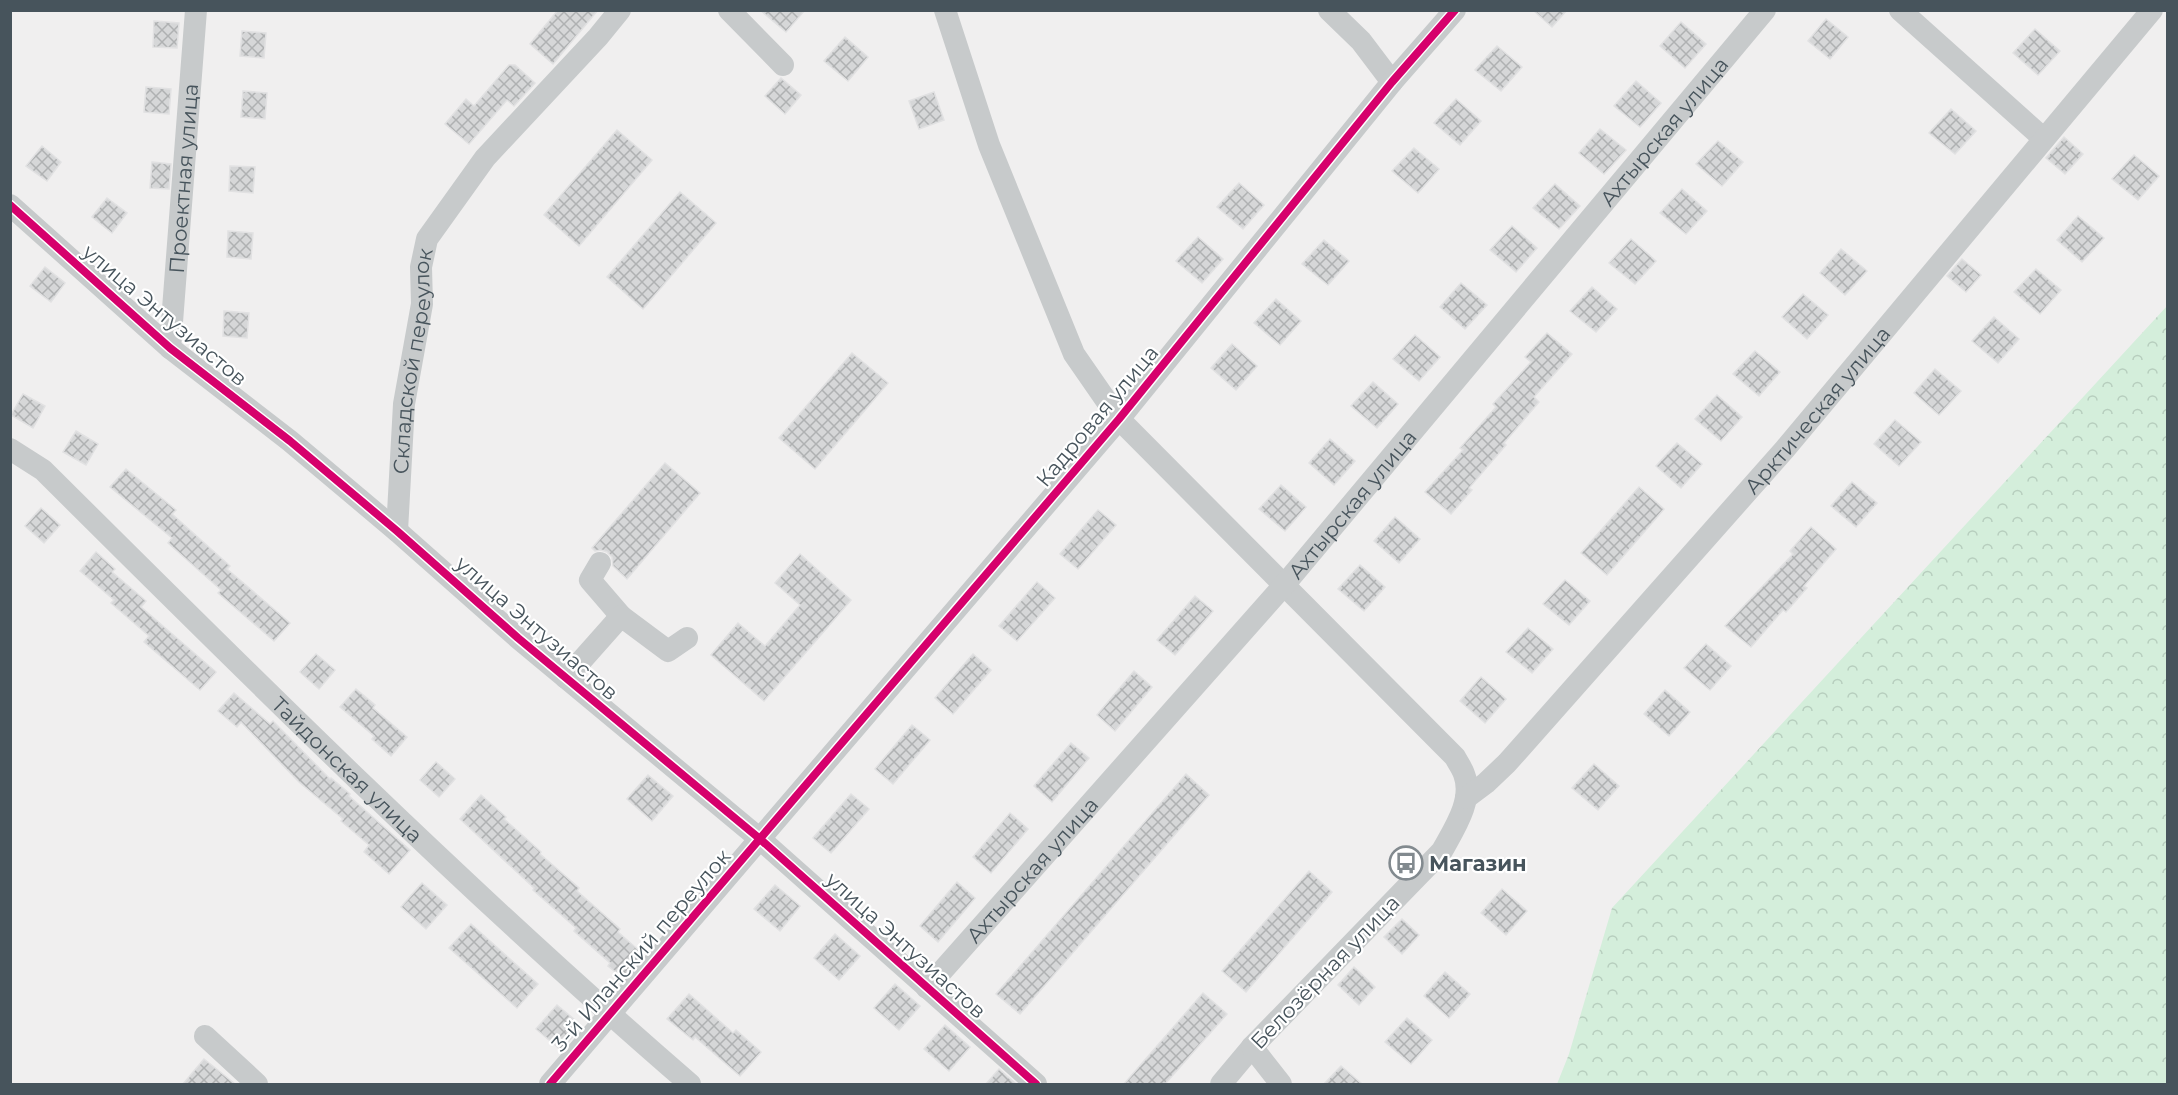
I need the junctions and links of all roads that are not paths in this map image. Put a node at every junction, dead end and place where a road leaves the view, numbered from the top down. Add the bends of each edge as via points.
1 (196, 10) edge
2 (620, 10) edge
3 (729, 10) edge
4 (945, 10) edge
5 (1329, 10) edge
6 (1455, 10) edge
7 (1765, 10) edge
8 (1900, 10) edge
9 (2152, 10) edge
10 (783, 65) dead end
11 (1392, 82) junction
12 (2044, 139) junction
13 (10, 205) edge
14 (170, 348) junction
15 (1119, 418) junction
16 (10, 449) edge
17 (397, 531) junction
18 (600, 563) dead end
19 (1285, 584) junction
20 (621, 616) junction
21 (687, 638) dead end
22 (566, 678) junction
23 (1466, 798) junction
24 (760, 839) junction
25 (927, 988) junction
26 (611, 1016) junction
27 (205, 1036) dead end
28 (1252, 1047) junction
29 (257, 1084) edge
30 (550, 1084) edge
31 (690, 1084) edge
32 (1036, 1084) edge
33 (1221, 1084) edge
34 (1281, 1084) edge

1 - 14 street, Проектная улица
2 - 17 street, Складской переулок via 485,158 427,239 421,267 422,304 404,404
3 - 10 street
4 - 15 street via 989,145 1074,354
5 - 11 street via 1361,41
6 - 11 street, Кадровая улица
7 - 19 street, Ахтырская улица
8 - 12 street
9 - 12 street, Арктическая улица
11 - 15 street, Кадровая улица
12 - 23 street, Арктическая улица via 1785,449 1506,763
13 - 14 street, улица Энтузиастов
14 - 17 street, улица Энтузиастов
15 - 19 street
15 - 24 street, Кадровая улица
16 - 26 street, Тайдонская улица via 43,470 348,771
17 - 22 street, улица Энтузиастов
18 - 20 street via 590,580
19 - 23 street via 1455,757 1465,776
19 - 25 street, Ахтырская улица
20 - 21 street via 668,651
20 - 22 street
22 - 24 street, улица Энтузиастов
23 - 28 street, Белозёрная улица via 1442,851
24 - 25 street, улица Энтузиастов
24 - 26 street, 3-й Иланский переулок
25 - 32 street, улица Энтузиастов
26 - 30 street, 3-й Иланский переулок
26 - 31 street, Тайдонская улица
27 - 29 street
28 - 33 street, Белозёрная улица
28 - 34 street

